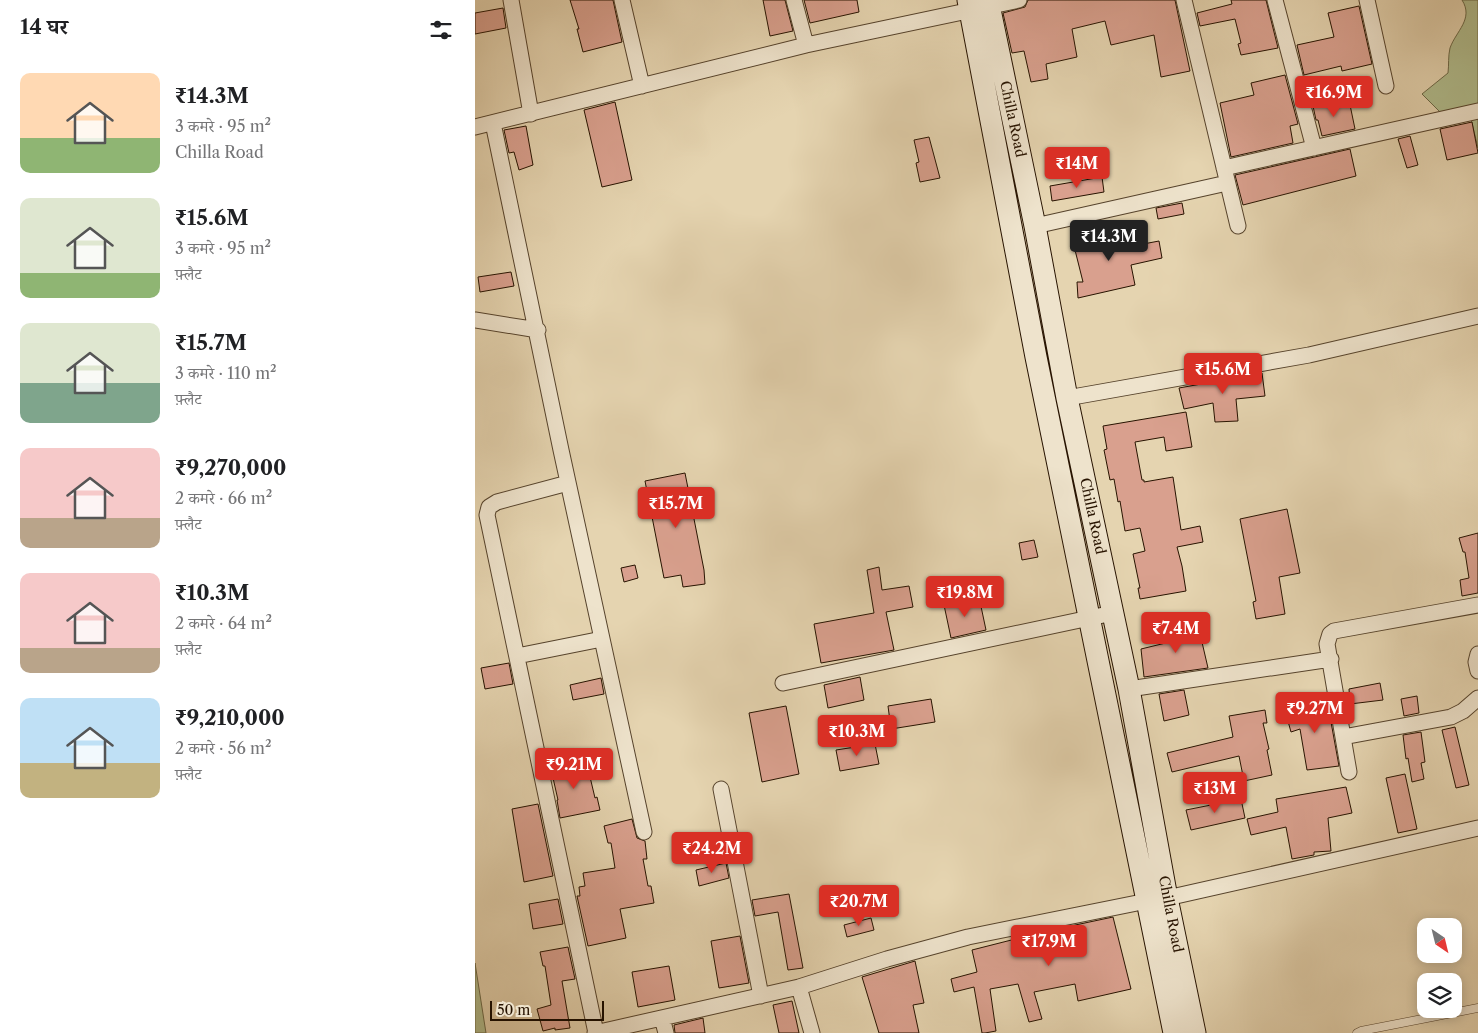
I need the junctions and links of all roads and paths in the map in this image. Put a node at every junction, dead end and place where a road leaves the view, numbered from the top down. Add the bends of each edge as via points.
1 (511, 0) edge
2 (622, 0) edge
3 (795, 0) edge
4 (1019, 0) edge
5 (1184, 0) edge
6 (1275, 0) edge
7 (1367, 0) edge
8 (979, 4) edge
9 (806, 45) junction
10 (642, 86) junction
11 (1386, 86) dead end
12 (1478, 112) edge
13 (531, 114) junction
14 (493, 123) junction
15 (475, 127) edge
16 (1315, 148) junction
17 (1226, 176) junction
18 (1035, 226) junction
19 (1238, 226) dead end
20 (1478, 316) edge
21 (475, 320) edge
22 (537, 330) junction
23 (1067, 398) junction
24 (568, 483) junction
25 (1478, 605) edge
26 (1113, 613) junction
27 (1089, 618) junction
28 (602, 638) junction
29 (1478, 654) edge
30 (517, 656) junction
31 (1331, 658) junction
32 (1478, 671) edge
33 (783, 683) dead end
34 (1129, 689) junction
35 (1478, 698) edge
36 (1343, 737) junction
37 (1349, 772) dead end
38 (721, 789) dead end
39 (1478, 828) edge
40 (644, 832) dead end
41 (1157, 900) junction
42 (799, 987) junction
43 (761, 996) junction
44 (1478, 1008) edge
45 (662, 1018) junction
46 (596, 1033) edge
47 (666, 1033) edge
48 (812, 1033) edge
49 (1175, 1033) edge
50 (1195, 1033) edge
51 (1357, 1033) edge

1 - 13 street
2 - 10 street
3 - 9 street
4 - 8 street
5 - 17 street
6 - 16 street
7 - 11 street
8 - 9 street
8 - 18 main road, Chilla Road
8 - 27 main road, Chilla Road via 982,80
9 - 10 street
10 - 13 street
12 - 16 street
13 - 14 street
14 - 15 street
14 - 22 street
16 - 17 street
17 - 18 street
17 - 19 street
18 - 23 main road, Chilla Road
20 - 23 street via 1309,355
21 - 22 street
22 - 24 street
23 - 26 main road, Chilla Road
24 - 28 street
24 - 30 street via 489,507 487,515
25 - 31 street via 1334,631 1328,639
26 - 27 street
26 - 34 main road, Chilla Road
27 - 33 street
27 - 41 main road, Chilla Road
28 - 30 street
28 - 40 street
29 - 32 street
30 - 46 street
31 - 34 street
31 - 36 street
34 - 41 main road, Chilla Road
35 - 36 street via 1451,717
36 - 37 street
38 - 43 street
39 - 41 street
41 - 42 street via 968,937
41 - 49 main road, Chilla Road
41 - 50 main road, Chilla Road
42 - 43 street
42 - 48 street
43 - 45 street
44 - 51 lane
45 - 46 street
45 - 47 street

